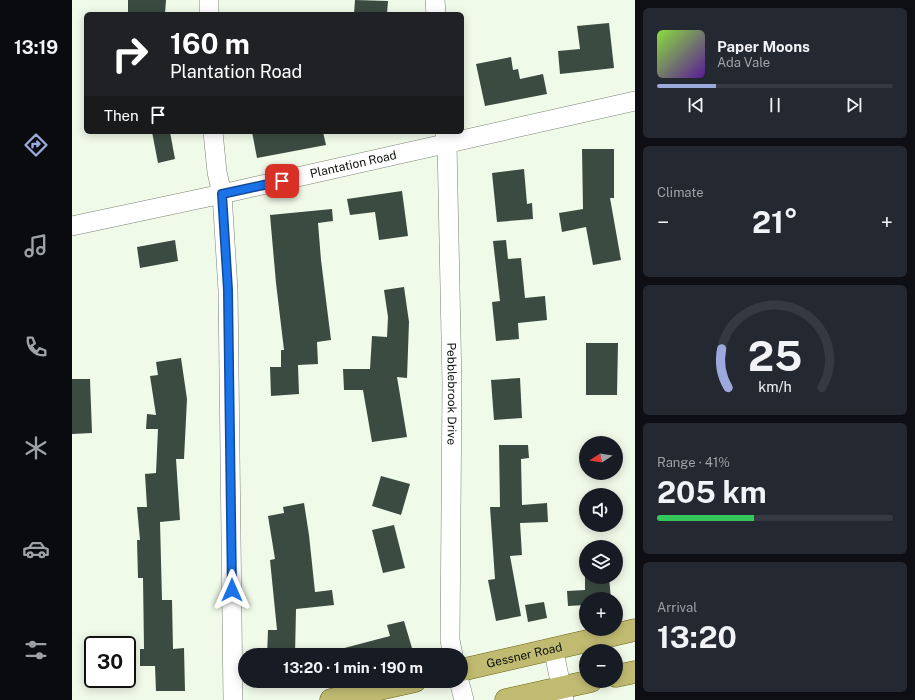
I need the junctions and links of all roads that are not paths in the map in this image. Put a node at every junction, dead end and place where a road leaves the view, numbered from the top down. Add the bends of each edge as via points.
1 (209, 0) edge
2 (435, 0) edge
3 (209, 12) edge
4 (436, 12) edge
5 (635, 101) edge
6 (213, 134) edge
7 (446, 138) edge
8 (222, 194) junction
9 (72, 226) edge
10 (635, 630) edge
11 (452, 648) edge
12 (553, 648) junction
13 (468, 668) edge
14 (635, 672) edge
15 (623, 675) edge
16 (579, 686) edge
17 (384, 688) edge
18 (461, 688) edge
19 (562, 694) edge
20 (233, 700) edge
21 (331, 700) edge
22 (464, 700) edge
23 (506, 700) edge

1 - 3 street
2 - 4 street
5 - 7 street, Plantation Road
6 - 8 street
7 - 8 street, Plantation Road
7 - 11 street, Pebblebrook Drive via 452,384
8 - 9 street, Plantation Road
8 - 20 street via 228,290
10 - 12 main road, Gessner Road
12 - 13 main road, Gessner Road
12 - 19 street
14 - 15 main road
16 - 19 main road
17 - 21 main road
18 - 22 street
19 - 23 main road

